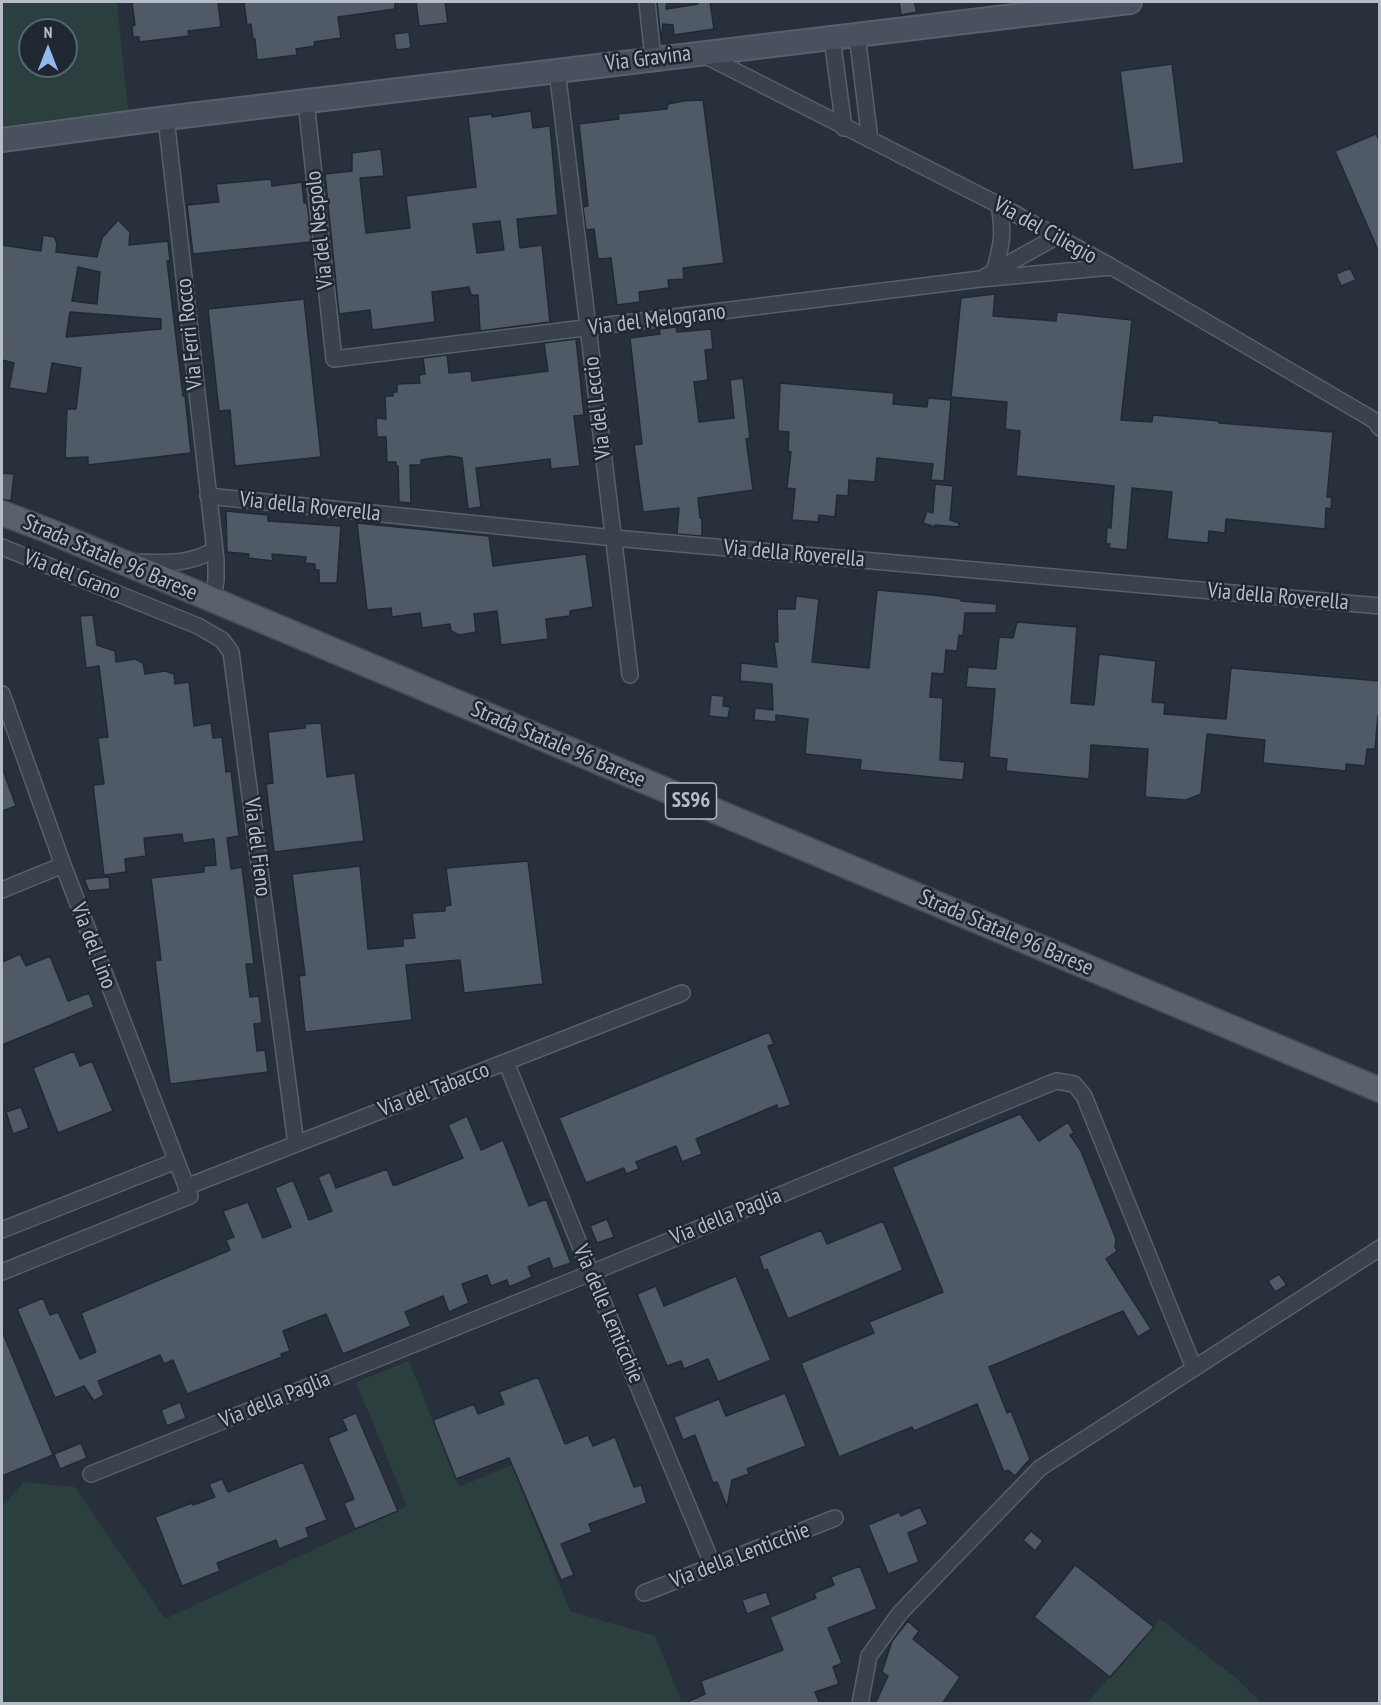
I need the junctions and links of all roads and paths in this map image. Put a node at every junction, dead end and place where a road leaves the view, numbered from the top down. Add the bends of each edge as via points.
1 (647, 2) edge
2 (1124, 2) edge
3 (857, 35) junction
4 (832, 38) junction
5 (699, 53) junction
6 (653, 58) junction
7 (557, 70) junction
8 (306, 101) junction
9 (166, 117) junction
10 (844, 128) junction
11 (2, 140) edge
12 (870, 140) junction
13 (999, 205) junction
14 (1056, 237) junction
15 (1112, 267) junction
16 (987, 276) junction
17 (589, 328) junction
18 (334, 359) joint
19 (1380, 428) edge
20 (208, 496) junction
21 (2, 513) edge
22 (614, 538) junction
23 (2, 547) edge
24 (214, 550) junction
25 (199, 559) junction
26 (122, 562) junction
27 (150, 590) junction
28 (189, 591) junction
29 (213, 600) junction
30 (1380, 606) edge
31 (630, 675) dead end
32 (2, 694) edge
33 (63, 865) junction
34 (2, 890) edge
35 (682, 993) dead end
36 (506, 1062) junction
37 (1380, 1090) edge
38 (296, 1144) junction
39 (176, 1161) junction
40 (188, 1191) junction
41 (2, 1230) edge
42 (1380, 1248) edge
43 (2, 1272) edge
44 (591, 1273) junction
45 (1194, 1368) junction
46 (91, 1474) dead end
47 (835, 1518) dead end
48 (713, 1566) junction
49 (645, 1593) dead end
50 (860, 1704) edge

1 - 6 street
2 - 3 main road, Via Gravina
3 - 4 main road, Via Gravina
3 - 12 street
4 - 5 main road, Via Gravina
4 - 10 street
5 - 6 main road, Via Gravina
5 - 10 street, Via del Ciliegio
6 - 7 main road, Via Gravina
7 - 8 main road, Via Gravina
7 - 17 street, Via del Leccio
8 - 9 main road, Via Gravina
8 - 18 street, Via del Nespolo
9 - 11 main road, Via Gravina
9 - 20 street, Via Ferri Rocco
10 - 12 street, Via del Ciliegio
12 - 13 street, Via del Ciliegio
13 - 14 street, Via del Ciliegio
13 - 16 street via 1002,244
14 - 15 street, Via del Ciliegio
14 - 16 street
15 - 16 street, Via del Melograno
15 - 19 street, Via del Ciliegio via 1367,416
16 - 17 street, Via del Melograno
17 - 18 street, Via del Melograno
17 - 22 street, Via del Leccio
20 - 22 street, Via della Roverella
20 - 24 street, Via Ferri Rocco
21 - 26 main road, Strada Statale 96 Barese / SS96
22 - 30 street, Via della Roverella
22 - 31 street, Via del Leccio
23 - 27 street, Via del Grano
24 - 25 street
24 - 29 street, Via Ferri Rocco
25 - 26 street
25 - 28 street
26 - 27 main road, Strada Statale 96 Barese / SS96
27 - 28 main road, Strada Statale 96 Barese / SS96
27 - 38 street, Via del Fieno via 228,646 232,658
28 - 29 main road, Strada Statale 96 Barese / SS96
29 - 37 main road, Strada Statale 96 Barese / SS96
32 - 33 street, Via del Lino
33 - 34 street
33 - 39 street, Via del Lino
35 - 36 street, Via del Tabacco
36 - 38 street, Via del Tabacco
36 - 44 street, Via delle Lenticchie
38 - 40 street, Via del Tabacco
39 - 40 street, Via del Lino
39 - 41 street
40 - 43 street, Via del Tabacco
42 - 45 street
44 - 45 street, Via della Paglia via 1056,1081 1066,1081 1084,1095
44 - 46 street, Via della Paglia
44 - 48 street, Via delle Lenticchie
45 - 50 street via 1040,1468 900,1613 869,1656
47 - 48 street, Via della Lenticchie
48 - 49 street, Via della Lenticchie

